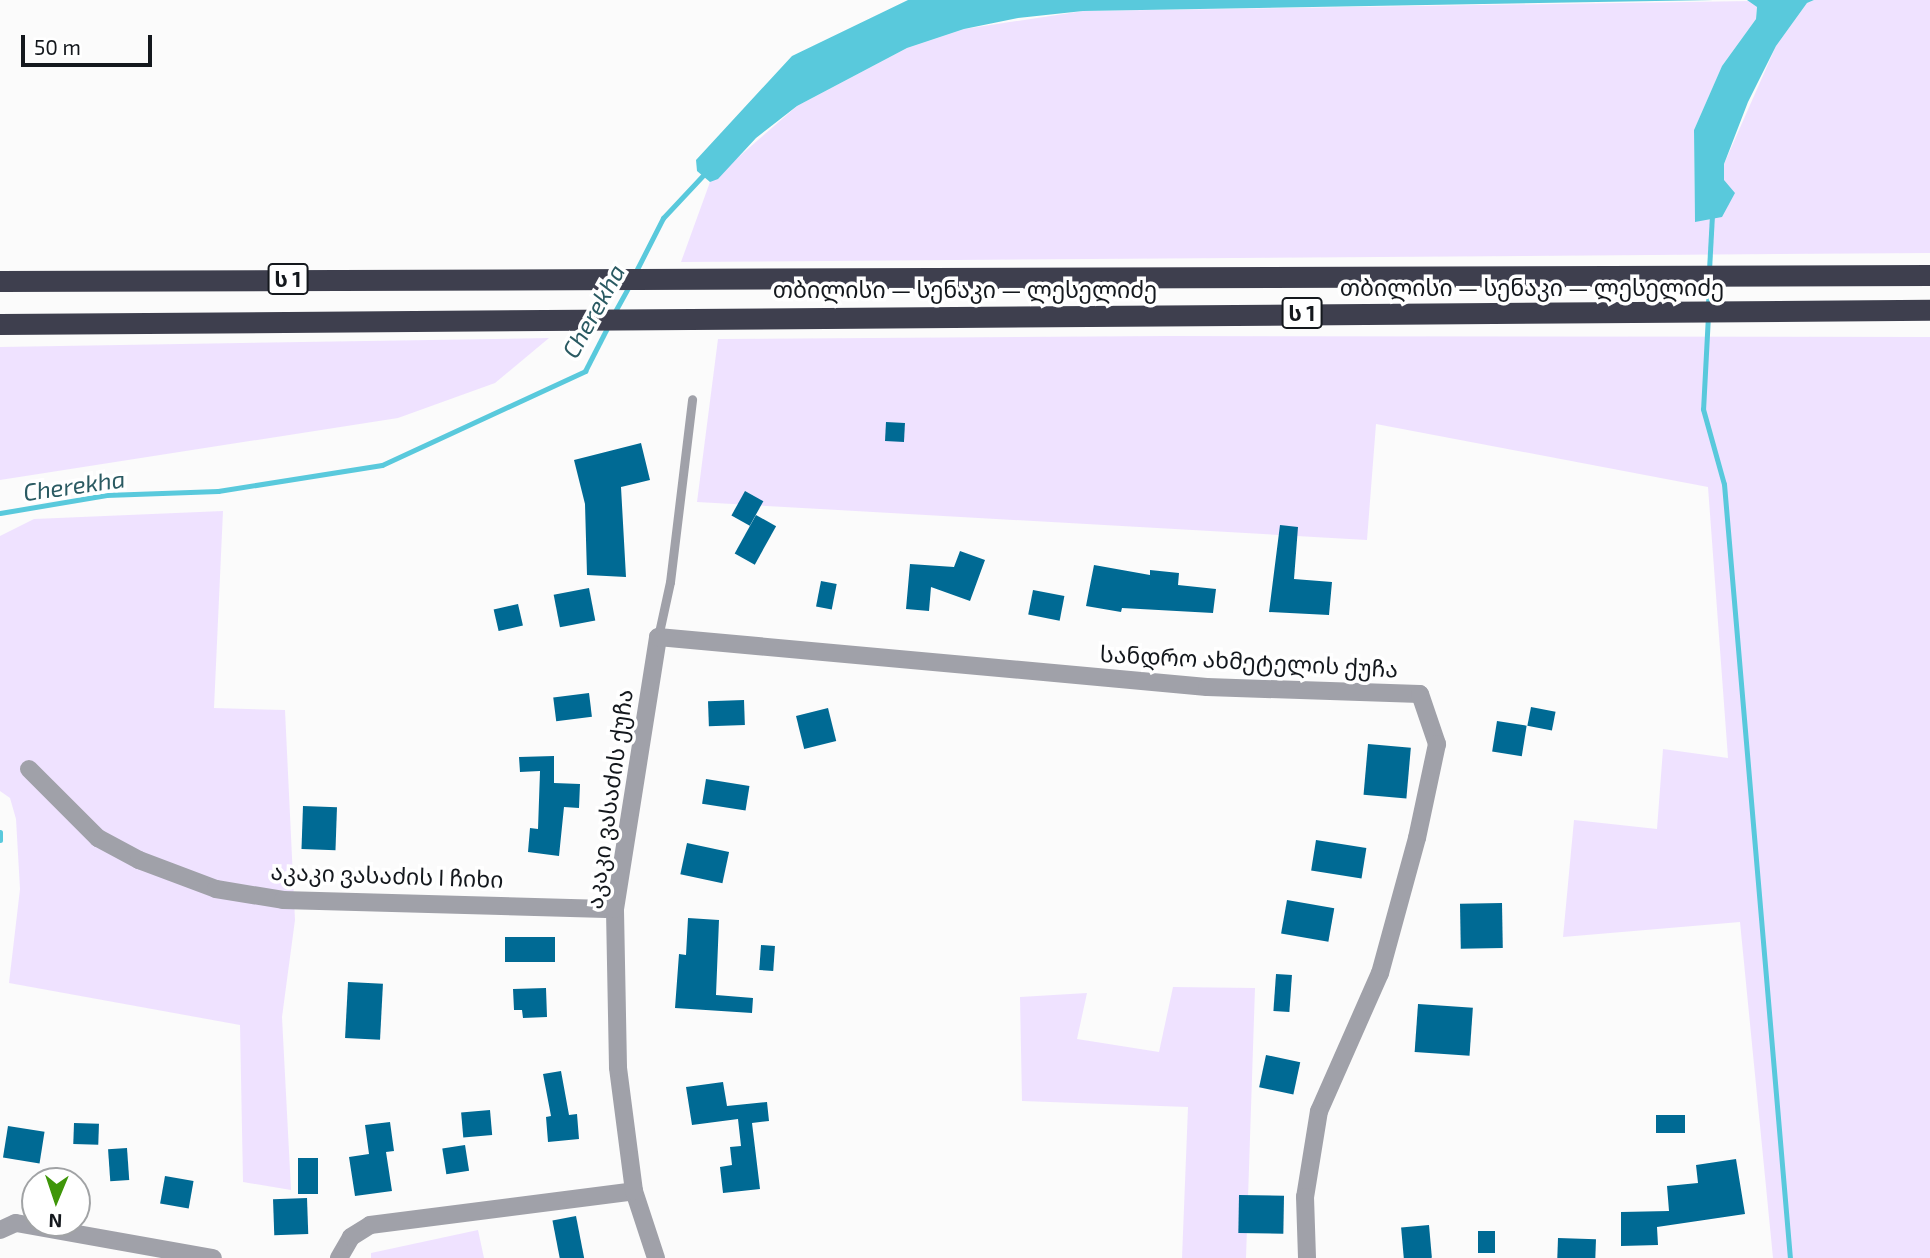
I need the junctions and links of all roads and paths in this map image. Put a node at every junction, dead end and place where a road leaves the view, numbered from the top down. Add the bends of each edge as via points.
1 (1930, 275) edge
2 (0, 281) edge
3 (1930, 310) edge
4 (0, 324) edge
5 (692, 399) dead end
6 (658, 637) junction
7 (29, 769) dead end
8 (615, 909) junction
9 (634, 1191) junction
10 (0, 1230) edge
11 (212, 1258) edge
12 (340, 1258) edge
13 (656, 1258) edge
14 (1307, 1258) edge

1 - 2 highway, თბილისი — სენაკი — ლესელიძე / ს 1
3 - 4 highway, თბილისი — სენაკი — ლესელიძე / ს 1
5 - 6 lane via 670,582
6 - 8 street, აკაკი ვასაძის ქუჩა
6 - 14 street, სანდრო ახმეტელის ქუჩა via 1207,687 1420,694 1437,744 1380,973 1319,1111 1305,1198
7 - 8 street, აკაკი ვასაძის I ჩიხი via 98,838 139,860 216,889 283,900
8 - 9 street, აკაკი ვასაძის ქუჩა via 618,1067
9 - 12 street via 370,1224 351,1237
9 - 13 street, აკაკი ვასაძის ქუჩა
10 - 11 street via 16,1223

